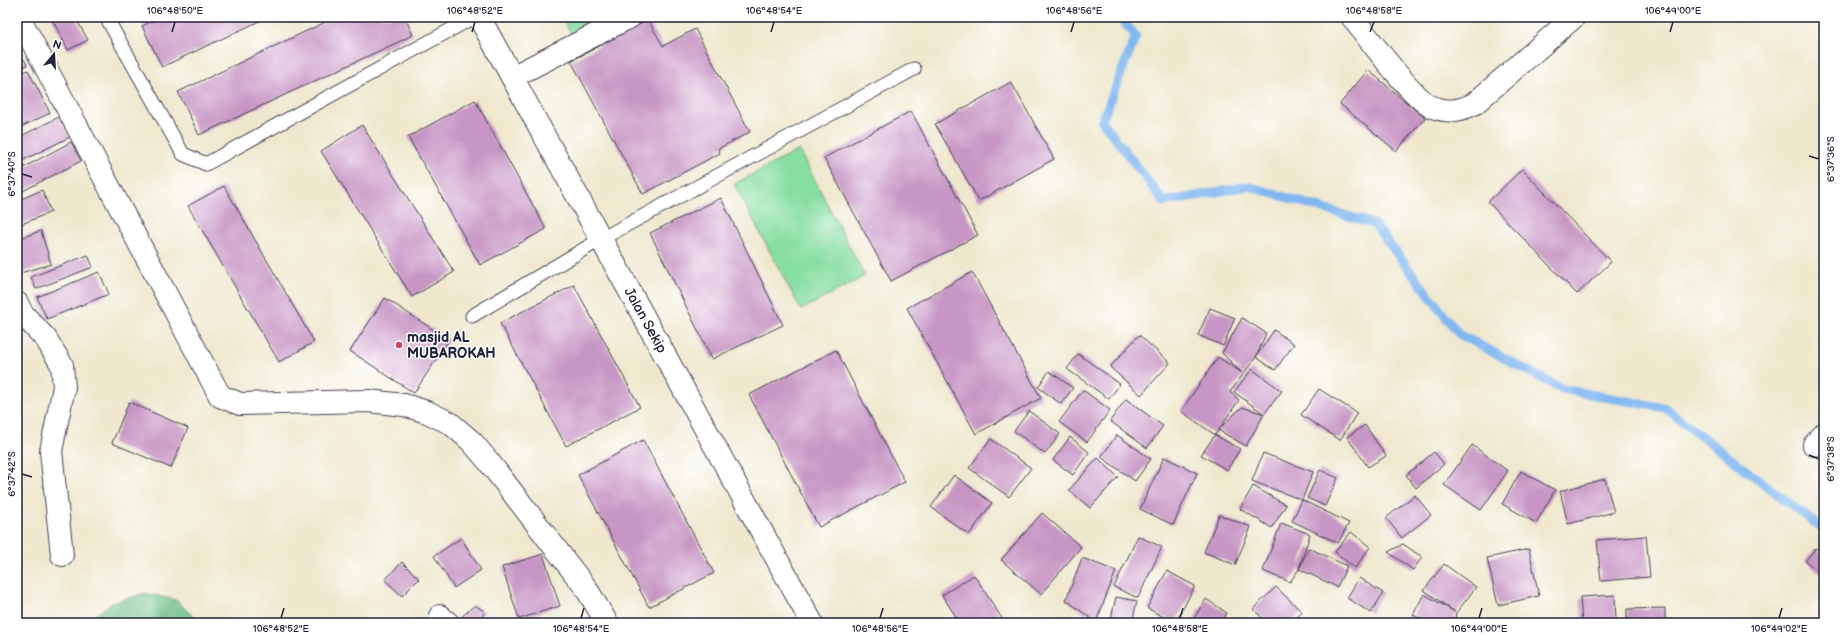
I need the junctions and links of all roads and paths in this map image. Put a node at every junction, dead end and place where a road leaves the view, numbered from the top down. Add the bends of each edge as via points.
1 (19, 17) edge
2 (106, 17) edge
3 (474, 17) edge
4 (479, 17) edge
5 (630, 17) edge
6 (1352, 17) edge
7 (1574, 17) edge
8 (914, 69) dead end
9 (512, 77) junction
10 (601, 238) junction
11 (17, 303) edge
12 (472, 316) dead end
13 (62, 555) dead end
14 (607, 623) edge
15 (812, 623) edge

1 - 14 street via 220,396 240,404 368,401 397,404 427,412 450,423 471,441 489,462 586,588
2 - 3 lane via 183,154 206,164
4 - 9 street, Jalan Sekip
5 - 9 street
6 - 7 street via 1417,96 1431,106 1459,111 1474,104
8 - 10 lane
9 - 10 street, Jalan Sekip
10 - 12 lane
10 - 15 street, Jalan Sekip
11 - 13 street via 22,314 46,339 62,365 64,387 51,451

